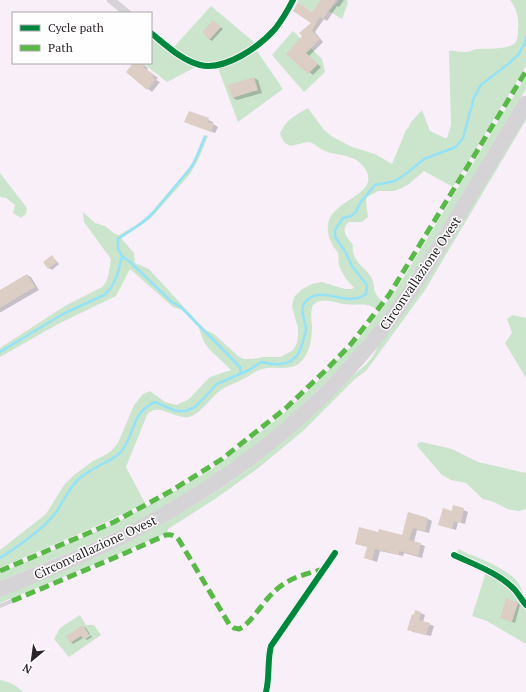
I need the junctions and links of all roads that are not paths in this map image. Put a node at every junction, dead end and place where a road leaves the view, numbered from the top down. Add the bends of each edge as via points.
1 (111, 0) edge
2 (293, 0) edge
3 (126, 12) edge
4 (152, 34) edge
5 (526, 103) edge
6 (334, 553) dead end
7 (454, 555) dead end
8 (0, 589) edge
9 (12, 601) dead end
10 (526, 605) edge
11 (0, 606) edge
12 (266, 692) edge

1 - 3 street
2 - 4 street via 279,24 262,42 242,55 217,65 201,65 186,59
5 - 8 highway, Circonvallazione Ovest via 445,237 397,310 357,360 307,410 242,465 173,509 115,541
6 - 12 street via 271,646
7 - 10 street via 488,570 504,581
9 - 11 lane

